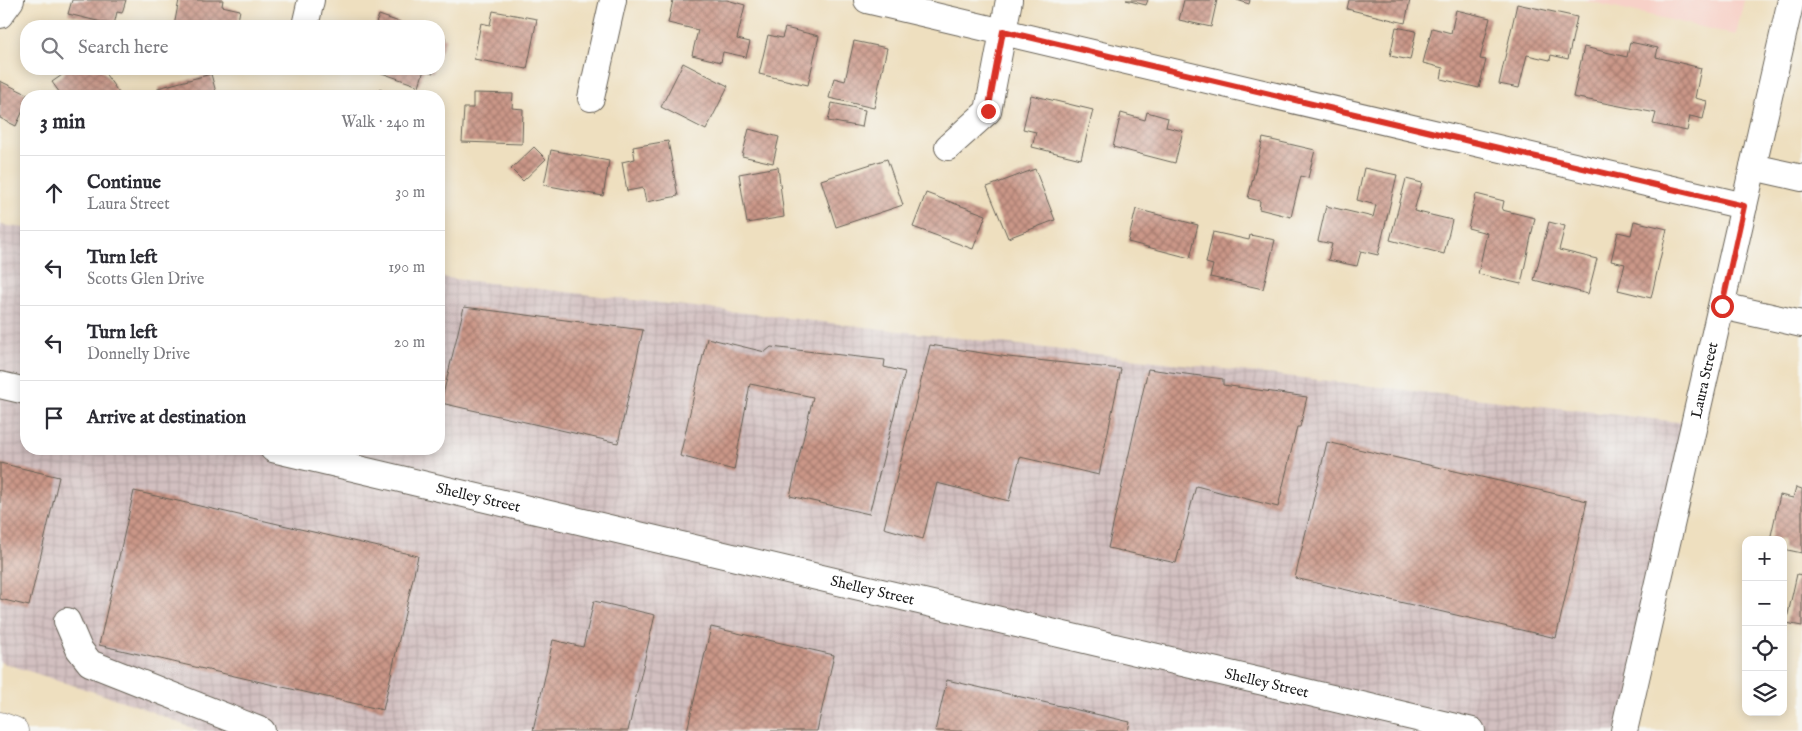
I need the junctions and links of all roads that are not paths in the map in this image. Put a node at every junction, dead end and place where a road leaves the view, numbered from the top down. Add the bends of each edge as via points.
1 (11, 0) edge
2 (312, 0) edge
3 (613, 0) edge
4 (867, 0) edge
5 (1009, 0) edge
6 (1791, 0) edge
7 (0, 15) edge
8 (307, 20) edge
9 (1003, 31) junction
10 (591, 98) dead end
11 (948, 147) dead end
12 (1754, 167) junction
13 (1802, 178) edge
14 (1744, 206) junction
15 (1722, 306) junction
16 (1802, 324) edge
17 (0, 385) edge
18 (20, 390) edge
19 (299, 455) edge
20 (67, 622) dead end
21 (0, 726) edge
22 (14, 731) edge
23 (262, 731) edge
24 (1472, 731) edge
25 (1624, 731) edge

1 - 7 street
2 - 8 street
3 - 10 street
4 - 9 street
5 - 9 street
6 - 12 street, Laura Street
9 - 11 street via 988,111
9 - 14 street
12 - 13 street
12 - 14 street, Laura Street
14 - 15 street, Laura Street
15 - 16 street
15 - 25 street, Laura Street
17 - 18 street
19 - 24 street, Shelley Street
20 - 23 street via 79,648 90,662
21 - 22 highway

